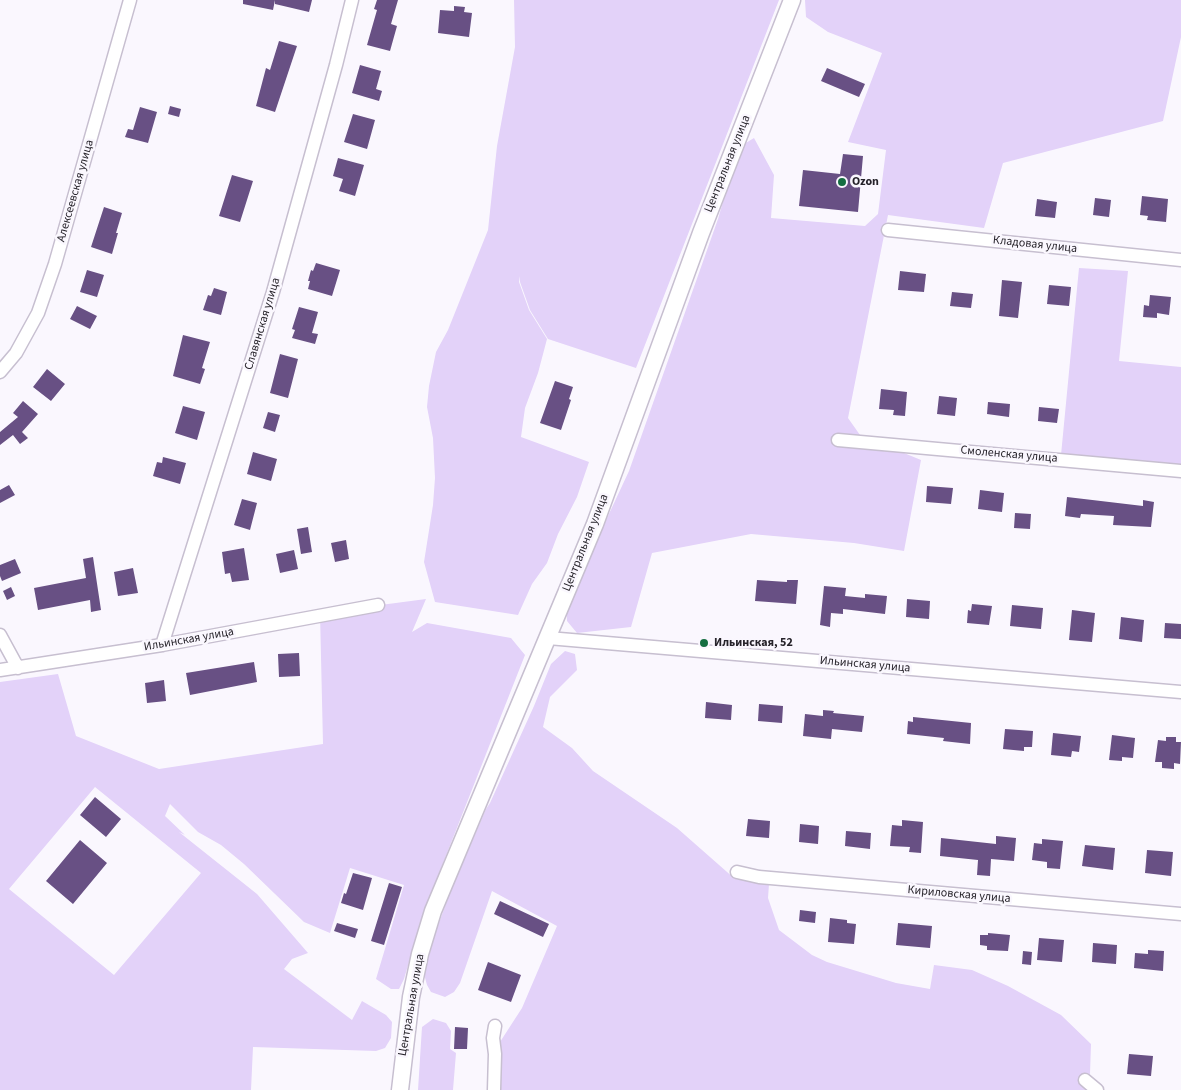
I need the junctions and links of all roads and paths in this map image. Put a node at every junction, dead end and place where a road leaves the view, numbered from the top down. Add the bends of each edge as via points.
1 (130, 0) edge
2 (352, 0) edge
3 (792, 0) edge
4 (888, 230) dead end
5 (1181, 260) edge
6 (0, 372) edge
7 (838, 440) dead end
8 (1181, 471) edge
9 (378, 605) dead end
10 (0, 635) edge
11 (548, 638) junction
12 (162, 645) junction
13 (18, 668) junction
14 (0, 670) edge
15 (1181, 692) edge
16 (737, 872) dead end
17 (1181, 914) edge
18 (495, 1026) dead end
19 (1085, 1080) dead end
20 (400, 1090) edge
21 (494, 1090) edge
22 (1097, 1090) edge

1 - 6 street, Алексеевская улица via 47,289 16,353
2 - 12 street, Славянская улица via 273,292
3 - 11 street, Центральная улица via 701,232 604,501
4 - 5 street, Кладовая улица
7 - 8 street, Смоленская улица
9 - 12 street, Ильинская улица
10 - 13 street
11 - 15 street, Ильинская улица
11 - 20 street, Центральная улица via 433,911 411,997
12 - 13 street, Ильинская улица
13 - 14 street, Ильинская улица
16 - 17 street, Кириловская улица via 758,877
18 - 21 street
19 - 22 street

